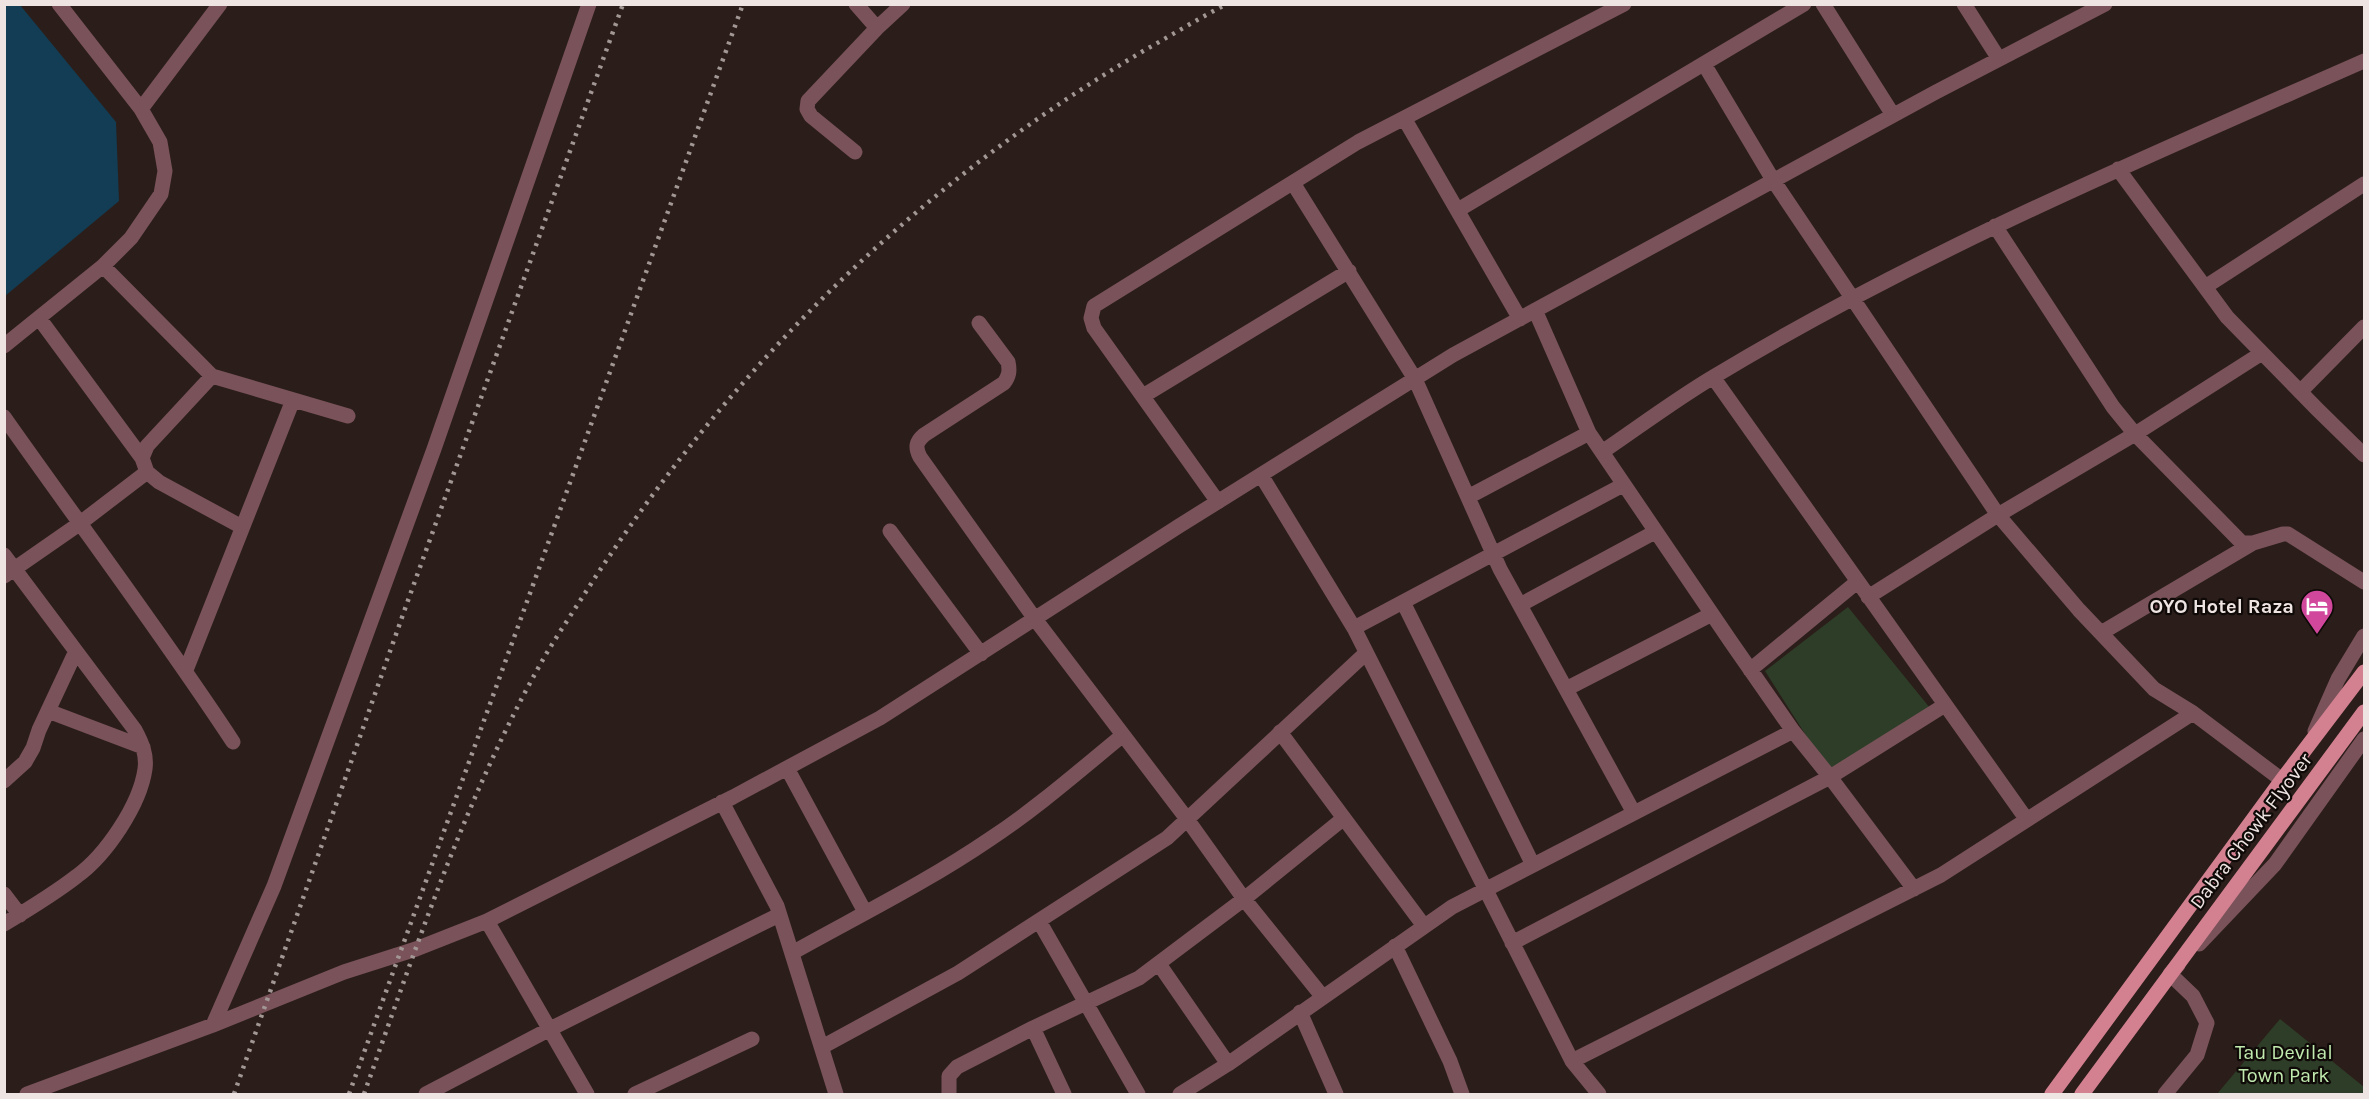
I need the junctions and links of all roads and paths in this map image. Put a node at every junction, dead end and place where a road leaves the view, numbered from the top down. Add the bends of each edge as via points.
1 (60, 4) edge
2 (220, 4) edge
3 (589, 4) edge
4 (856, 4) edge
5 (903, 4) edge
6 (1624, 4) edge
7 (1804, 4) edge
8 (1823, 4) edge
9 (1965, 4) edge
10 (2105, 4) edge
11 (877, 28) junction
12 (1999, 59) junction
13 (2364, 61) edge
14 (1704, 64) junction
15 (141, 109) junction
16 (1893, 115) junction
17 (1404, 118) junction
18 (855, 152) dead end
19 (2118, 169) junction
20 (1773, 180) junction
21 (1293, 183) junction
22 (2364, 184) edge
23 (1458, 210) junction
24 (1995, 226) junction
25 (103, 266) junction
26 (1349, 272) junction
27 (2205, 287) junction
28 (1852, 297) junction
29 (1535, 310) junction
30 (39, 318) junction
31 (1520, 319) junction
32 (979, 323) dead end
33 (2364, 327) edge
34 (4, 346) edge
35 (2262, 353) junction
36 (212, 376) junction
37 (1713, 377) junction
38 (1415, 379) junction
39 (2300, 392) junction
40 (1143, 396) junction
41 (292, 400) junction
42 (348, 416) dead end
43 (4, 417) edge
44 (1588, 433) junction
45 (2135, 435) junction
46 (1602, 452) junction
47 (2364, 454) edge
48 (144, 465) junction
49 (1261, 475) junction
50 (1623, 485) junction
51 (1468, 496) junction
52 (1218, 502) junction
53 (1998, 515) junction
54 (79, 524) junction
55 (242, 527) junction
56 (890, 531) dead end
57 (1655, 532) junction
58 (2253, 543) junction
59 (1493, 554) junction
60 (4, 555) edge
61 (9, 573) edge
62 (1857, 582) junction
63 (2364, 582) edge
64 (1868, 597) junction
65 (1403, 602) junction
66 (1520, 605) junction
67 (1712, 614) junction
68 (1035, 619) junction
69 (1354, 628) junction
70 (2101, 633) junction
71 (2364, 636) edge
72 (76, 651) junction
73 (1366, 653) junction
74 (981, 654) junction
75 (186, 670) junction
76 (1750, 670) junction
77 (2364, 672) edge
78 (1566, 689) junction
79 (1945, 705) junction
80 (48, 711) junction
81 (2364, 712) edge
82 (2193, 713) junction
83 (1793, 731) junction
84 (1280, 732) junction
85 (1123, 735) junction
86 (2364, 739) edge
87 (233, 742) dead end
88 (2310, 742) junction
89 (144, 747) junction
90 (787, 768) junction
91 (8, 772) edge
92 (1830, 777) junction
93 (2282, 780) junction
94 (722, 802) junction
95 (1634, 813) junction
96 (1187, 819) junction
97 (1344, 819) junction
98 (2026, 820) junction
99 (1533, 865) junction
100 (1914, 889) junction
101 (1485, 890) junction
102 (4, 894) edge
103 (1244, 899) junction
104 (865, 912) junction
105 (20, 915) junction
106 (779, 915) junction
107 (487, 921) junction
108 (1039, 921) junction
109 (4, 924) edge
110 (1424, 926) junction
111 (1512, 943) junction
112 (1395, 946) junction
113 (792, 953) junction
114 (1159, 964) junction
115 (2170, 974) junction
116 (1322, 996) junction
117 (1087, 1004) junction
118 (1300, 1012) junction
119 (213, 1025) junction
120 (1033, 1028) junction
121 (550, 1029) junction
122 (752, 1039) dead end
123 (822, 1047) junction
124 (1572, 1061) junction
125 (1228, 1064) junction
126 (1199, 1089) edge
127 (27, 1095) edge
128 (426, 1095) edge
129 (587, 1095) edge
130 (635, 1095) edge
131 (836, 1095) edge
132 (949, 1095) edge
133 (1064, 1095) edge
134 (1138, 1095) edge
135 (1180, 1095) edge
136 (1336, 1095) edge
137 (1462, 1095) edge
138 (1599, 1095) edge
139 (2052, 1095) edge
140 (2082, 1095) edge
141 (2165, 1095) edge

1 - 15 street
2 - 15 street
3 - 119 street via 434,449 274,886
4 - 11 street
5 - 11 street
6 - 17 street
7 - 14 street
8 - 16 street
9 - 12 street
10 - 12 street
11 - 18 street via 808,101 811,116
12 - 16 street
13 - 19 street
14 - 20 street
14 - 23 street
15 - 25 street via 160,142 165,171 161,194 131,238
16 - 20 street
17 - 21 street
17 - 23 street
19 - 24 street
19 - 27 street
20 - 28 street
20 - 29 street
21 - 26 street
21 - 40 street via 1094,306 1094,328
22 - 27 street
23 - 31 street
24 - 28 street
24 - 45 street via 2107,399
25 - 30 street
25 - 36 street
26 - 38 street
26 - 40 street
27 - 35 street
28 - 37 street
28 - 53 street
29 - 31 street
29 - 44 street
30 - 34 street
30 - 48 street
31 - 38 street
32 - 68 street via 1008,362 1008,377 924,435 917,441 916,450
33 - 39 street
35 - 39 street
35 - 45 street
36 - 41 street
36 - 48 street via 147,446
37 - 46 street
37 - 62 street
38 - 49 street
38 - 51 street
39 - 47 street
40 - 52 street
41 - 42 street
41 - 55 street
43 - 54 street
44 - 46 street
44 - 51 street
45 - 53 street
45 - 58 street via 2242,543
46 - 50 street
48 - 54 street
48 - 55 street via 159,482
49 - 52 street
49 - 69 street
50 - 57 street
50 - 59 street
51 - 59 street
52 - 68 street
53 - 64 street
53 - 70 street
54 - 61 street
54 - 75 street
55 - 75 street
56 - 74 street
57 - 66 street
57 - 67 street
58 - 63 street via 2288,534
58 - 70 street
59 - 65 street
59 - 66 street
60 - 61 street
61 - 72 street
62 - 64 street
62 - 76 street
64 - 79 street
65 - 69 street
65 - 99 street
66 - 78 street
67 - 76 street
67 - 78 street
68 - 74 street
68 - 85 street
69 - 73 street
70 - 82 street via 2154,689
71 - 88 street via 2338,679
72 - 80 street
72 - 89 street
73 - 84 street
73 - 101 street
74 - 90 street via 880,718
75 - 87 street
76 - 83 street
77 - 88 main road, Dabra Chowk Flyover
78 - 95 street
79 - 92 street
79 - 98 street
80 - 89 street
80 - 91 street via 33,748
81 - 115 main road, Dabra Chowk Flyover
82 - 93 street
82 - 98 street
83 - 92 street
83 - 95 street
84 - 96 street
84 - 97 street
85 - 96 street
85 - 104 street via 989,840
86 - 115 street via 2275,864
88 - 93 main road, Dabra Chowk Flyover
89 - 105 street via 142,784 127,815 96,860
90 - 94 street
90 - 104 street
92 - 100 street
92 - 111 street
93 - 139 main road, Dabra Chowk Flyover
94 - 106 street
94 - 107 street
95 - 99 street
96 - 103 street
96 - 108 street via 1167,838
97 - 103 street
97 - 110 street
98 - 100 street
99 - 101 street
100 - 124 street
101 - 110 street
101 - 111 street
102 - 105 street
103 - 114 street
103 - 116 street
104 - 113 street
105 - 109 street
106 - 113 street
106 - 121 street
107 - 119 street via 344,972
107 - 121 street
108 - 117 street
108 - 123 street via 958,973
110 - 112 street
111 - 124 street
112 - 116 street
112 - 137 street
113 - 123 street
114 - 117 street
114 - 125 street
115 - 140 main road, Dabra Chowk Flyover
115 - 141 street via 2193,996 2207,1023 2198,1055
116 - 118 street
117 - 120 street
117 - 134 street
118 - 125 street
118 - 136 street
119 - 127 street
120 - 132 street via 957,1067 949,1076
120 - 133 street
121 - 128 street
121 - 129 street
122 - 130 street
123 - 131 street
124 - 138 street
125 - 126 street
126 - 135 street

